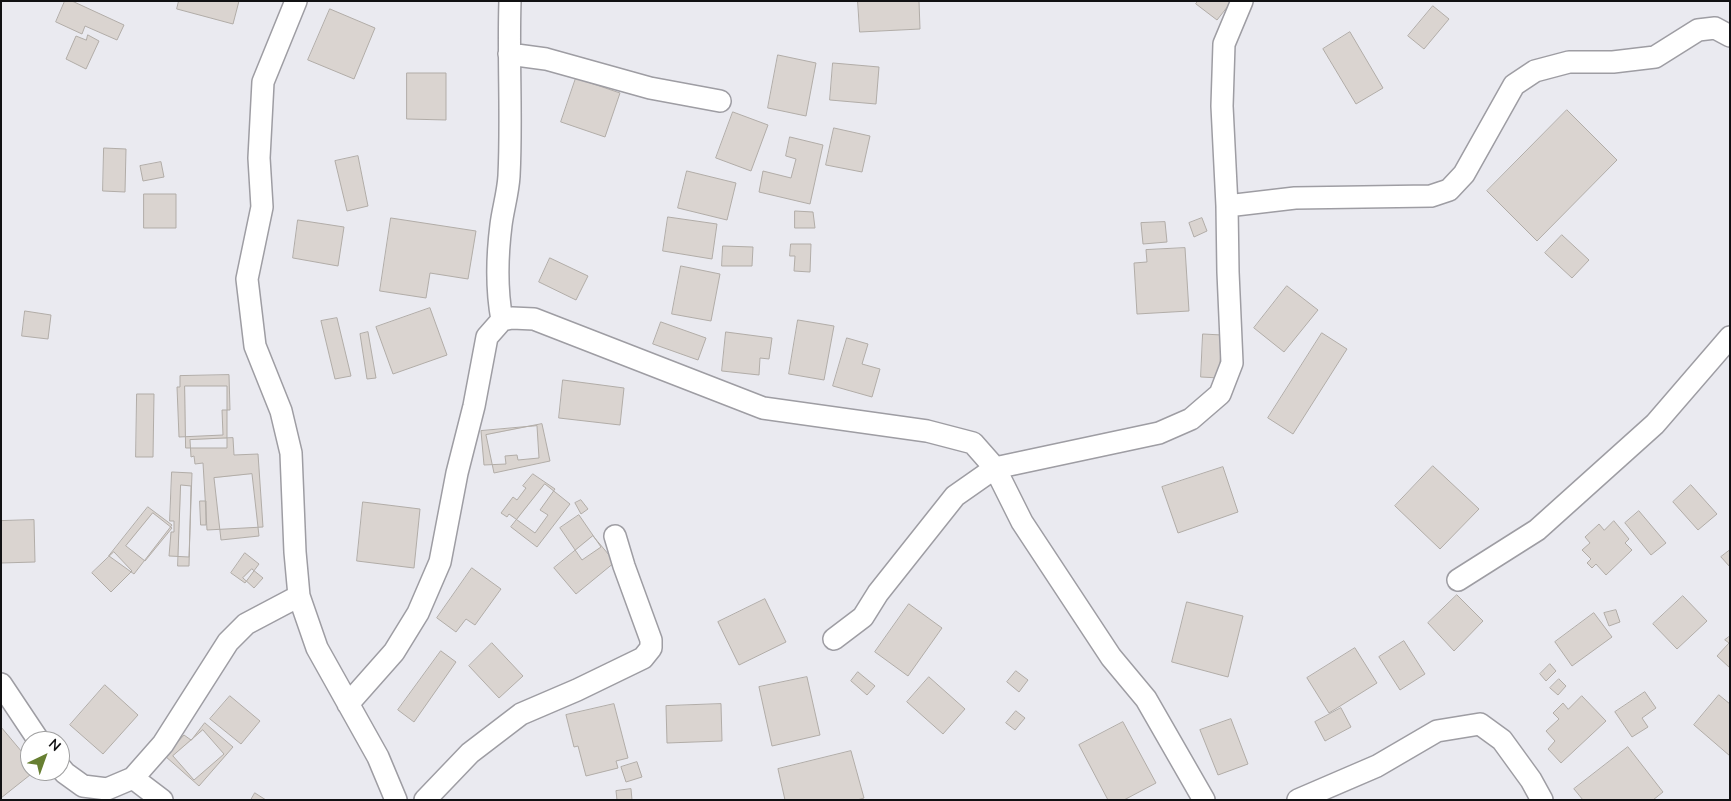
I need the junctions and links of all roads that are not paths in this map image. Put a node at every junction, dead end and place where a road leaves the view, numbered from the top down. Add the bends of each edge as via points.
1 (296, 1) edge
2 (510, 1) edge
3 (1242, 1) edge
4 (1730, 36) edge
5 (509, 54) junction
6 (720, 101) dead end
7 (1228, 206) junction
8 (502, 320) junction
9 (1730, 337) edge
10 (995, 468) junction
11 (615, 536) dead end
12 (1458, 580) dead end
13 (299, 596) junction
14 (834, 639) dead end
15 (1, 684) edge
16 (348, 704) junction
17 (32, 731) edge
18 (70, 777) edge
19 (133, 778) junction
20 (162, 800) edge
21 (396, 800) edge
22 (425, 800) edge
23 (1204, 800) edge
24 (1298, 800) edge
25 (1542, 800) edge

1 - 13 street via 263,82 259,158 262,207 247,279 255,346 280,411 291,453
2 - 5 street
3 - 7 street via 1224,44 1222,106
4 - 7 street via 1715,28 1698,30 1654,57 1612,62 1569,62 1536,71 1514,85 1464,174 1449,190 1431,196 1295,198
5 - 6 street via 546,59 650,88
5 - 8 street via 509,179 496,275
7 - 10 street via 1232,363 1220,394 1191,419 1159,433
8 - 10 street via 534,319 763,408 927,431 973,443
8 - 16 street via 487,337 440,562 418,613 394,652
9 - 12 street via 1655,424 1537,530
10 - 14 street via 955,496 878,593 863,617
10 - 23 street via 1022,522 1111,657 1146,699
11 - 22 street via 645,620 651,648 643,658 521,714 470,753
13 - 16 street via 317,648
13 - 19 street via 246,624 228,642 163,744
15 - 17 street
16 - 21 street via 378,757
18 - 19 street via 83,786 107,789
19 - 20 street
24 - 25 street via 1377,766 1437,731 1480,724 1502,740

